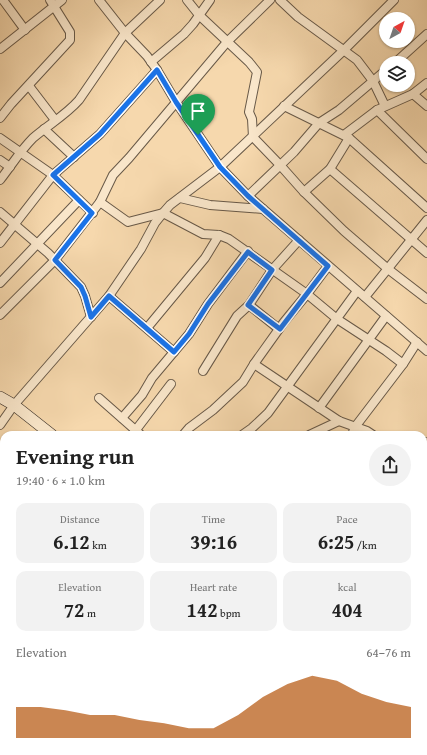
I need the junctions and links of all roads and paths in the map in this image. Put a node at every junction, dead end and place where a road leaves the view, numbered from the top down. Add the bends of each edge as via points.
1 (3, 0) edge
2 (62, 0) edge
3 (99, 0) edge
4 (160, 0) edge
5 (187, 0) edge
6 (210, 0) edge
7 (270, 0) edge
8 (280, 0) edge
9 (394, 0) edge
10 (52, 3) edge
11 (199, 15) junction
12 (25, 30) junction
13 (125, 33) junction
14 (427, 34) edge
15 (227, 42) junction
16 (0, 49) edge
17 (344, 50) junction
18 (403, 56) edge
19 (151, 62) junction
20 (157, 70) junction
21 (379, 76) edge
22 (373, 82) junction
23 (427, 83) edge
24 (29, 86) junction
25 (413, 94) junction
26 (176, 102) junction
27 (284, 106) junction
28 (427, 106) edge
29 (381, 108) junction
30 (0, 118) edge
31 (55, 120) junction
32 (319, 123) junction
33 (44, 130) junction
34 (252, 137) junction
35 (347, 137) junction
36 (0, 138) edge
37 (21, 152) junction
38 (426, 156) edge
39 (74, 157) junction
40 (0, 160) edge
41 (280, 165) junction
42 (10, 167) junction
43 (220, 167) junction
44 (330, 169) junction
45 (53, 175) junction
46 (0, 180) edge
47 (304, 192) junction
48 (248, 196) junction
49 (180, 198) junction
50 (79, 200) junction
51 (100, 202) junction
52 (427, 208) edge
53 (263, 209) junction
54 (0, 212) edge
55 (92, 213) junction
56 (162, 213) junction
57 (427, 220) edge
58 (14, 224) junction
59 (219, 236) junction
60 (299, 240) junction
61 (411, 240) junction
62 (0, 243) edge
63 (38, 244) junction
64 (248, 252) junction
65 (427, 253) edge
66 (55, 260) junction
67 (328, 266) junction
68 (388, 269) junction
69 (272, 270) junction
70 (0, 282) edge
71 (357, 291) junction
72 (307, 294) junction
73 (109, 296) junction
74 (365, 297) junction
75 (427, 299) edge
76 (248, 305) junction
77 (0, 315) edge
78 (386, 316) junction
79 (91, 317) junction
80 (337, 319) junction
81 (147, 328) junction
82 (280, 329) junction
83 (368, 340) junction
84 (417, 342) junction
85 (427, 351) edge
86 (174, 352) junction
87 (254, 364) junction
88 (403, 364) junction
89 (203, 371) dead end
90 (171, 384) dead end
91 (287, 386) junction
92 (0, 397) edge
93 (99, 398) dead end
94 (14, 405) junction
95 (319, 408) junction
96 (122, 418) junction
97 (338, 420) junction
98 (0, 425) edge
99 (47, 431) edge
100 (133, 431) edge
101 (138, 431) edge
102 (186, 431) edge
103 (248, 431) edge
104 (317, 431) edge
105 (353, 431) edge
106 (367, 431) edge

1 - 12 street
2 - 10 street
3 - 13 street
4 - 13 street
5 - 11 street
6 - 11 street
7 - 15 street
8 - 17 street via 298,17
9 - 17 street
10 - 12 street
10 - 24 street via 70,32 70,40
11 - 15 street
11 - 19 street via 184,34
12 - 16 street
13 - 19 street
13 - 31 street via 79,100
14 - 18 street
15 - 26 street
15 - 34 street via 257,72 249,112 252,119
17 - 22 street via 357,60
17 - 27 street
19 - 20 street
20 - 26 street
20 - 39 street via 100,134
21 - 22 street
22 - 29 street
22 - 32 street via 340,110
23 - 25 street
24 - 30 street
24 - 31 street
25 - 28 street
25 - 29 street
26 - 43 street
26 - 51 street via 113,175
27 - 32 street
27 - 34 street
29 - 35 street
29 - 38 street
31 - 33 street
32 - 35 street
32 - 41 street
33 - 37 street
33 - 39 street
34 - 41 street
34 - 43 street
35 - 44 street
35 - 52 street
36 - 37 street
37 - 42 street
37 - 45 street
39 - 45 street
40 - 42 street
41 - 47 street
41 - 48 street
42 - 46 street
43 - 48 street
43 - 49 street
44 - 47 street
44 - 61 street
45 - 50 street
45 - 58 street
47 - 68 street
48 - 53 street
49 - 53 street via 210,205
49 - 56 street
50 - 55 street
50 - 63 street
51 - 55 street
51 - 56 street via 128,222
53 - 60 street
54 - 58 street
55 - 66 street
56 - 59 street via 203,234
56 - 73 street via 141,250
57 - 61 street
58 - 62 street
58 - 63 street
59 - 64 street
59 - 81 street via 205,258
60 - 67 street
60 - 69 street
61 - 65 street
61 - 68 street
63 - 66 street
63 - 70 street
64 - 69 street
64 - 86 street
66 - 77 street
66 - 79 street via 81,287
67 - 71 street
67 - 72 street
68 - 74 street
68 - 75 street
69 - 72 street
69 - 76 street
71 - 74 street
71 - 80 street
72 - 80 street
72 - 82 street
73 - 79 street
73 - 81 street
74 - 78 street
76 - 82 street
76 - 89 street via 234,321
78 - 83 street
78 - 84 street
79 - 94 street
80 - 83 street
80 - 91 street
81 - 86 street
82 - 87 street
83 - 88 street
83 - 95 street
84 - 85 street
84 - 88 street
86 - 96 street
87 - 91 street
87 - 102 street via 243,382
88 - 105 street
90 - 101 street
91 - 95 street
91 - 103 street via 268,413
92 - 94 street
93 - 96 street
94 - 98 street
94 - 99 street
95 - 97 street
96 - 100 street
97 - 104 street
97 - 105 street
105 - 106 street

